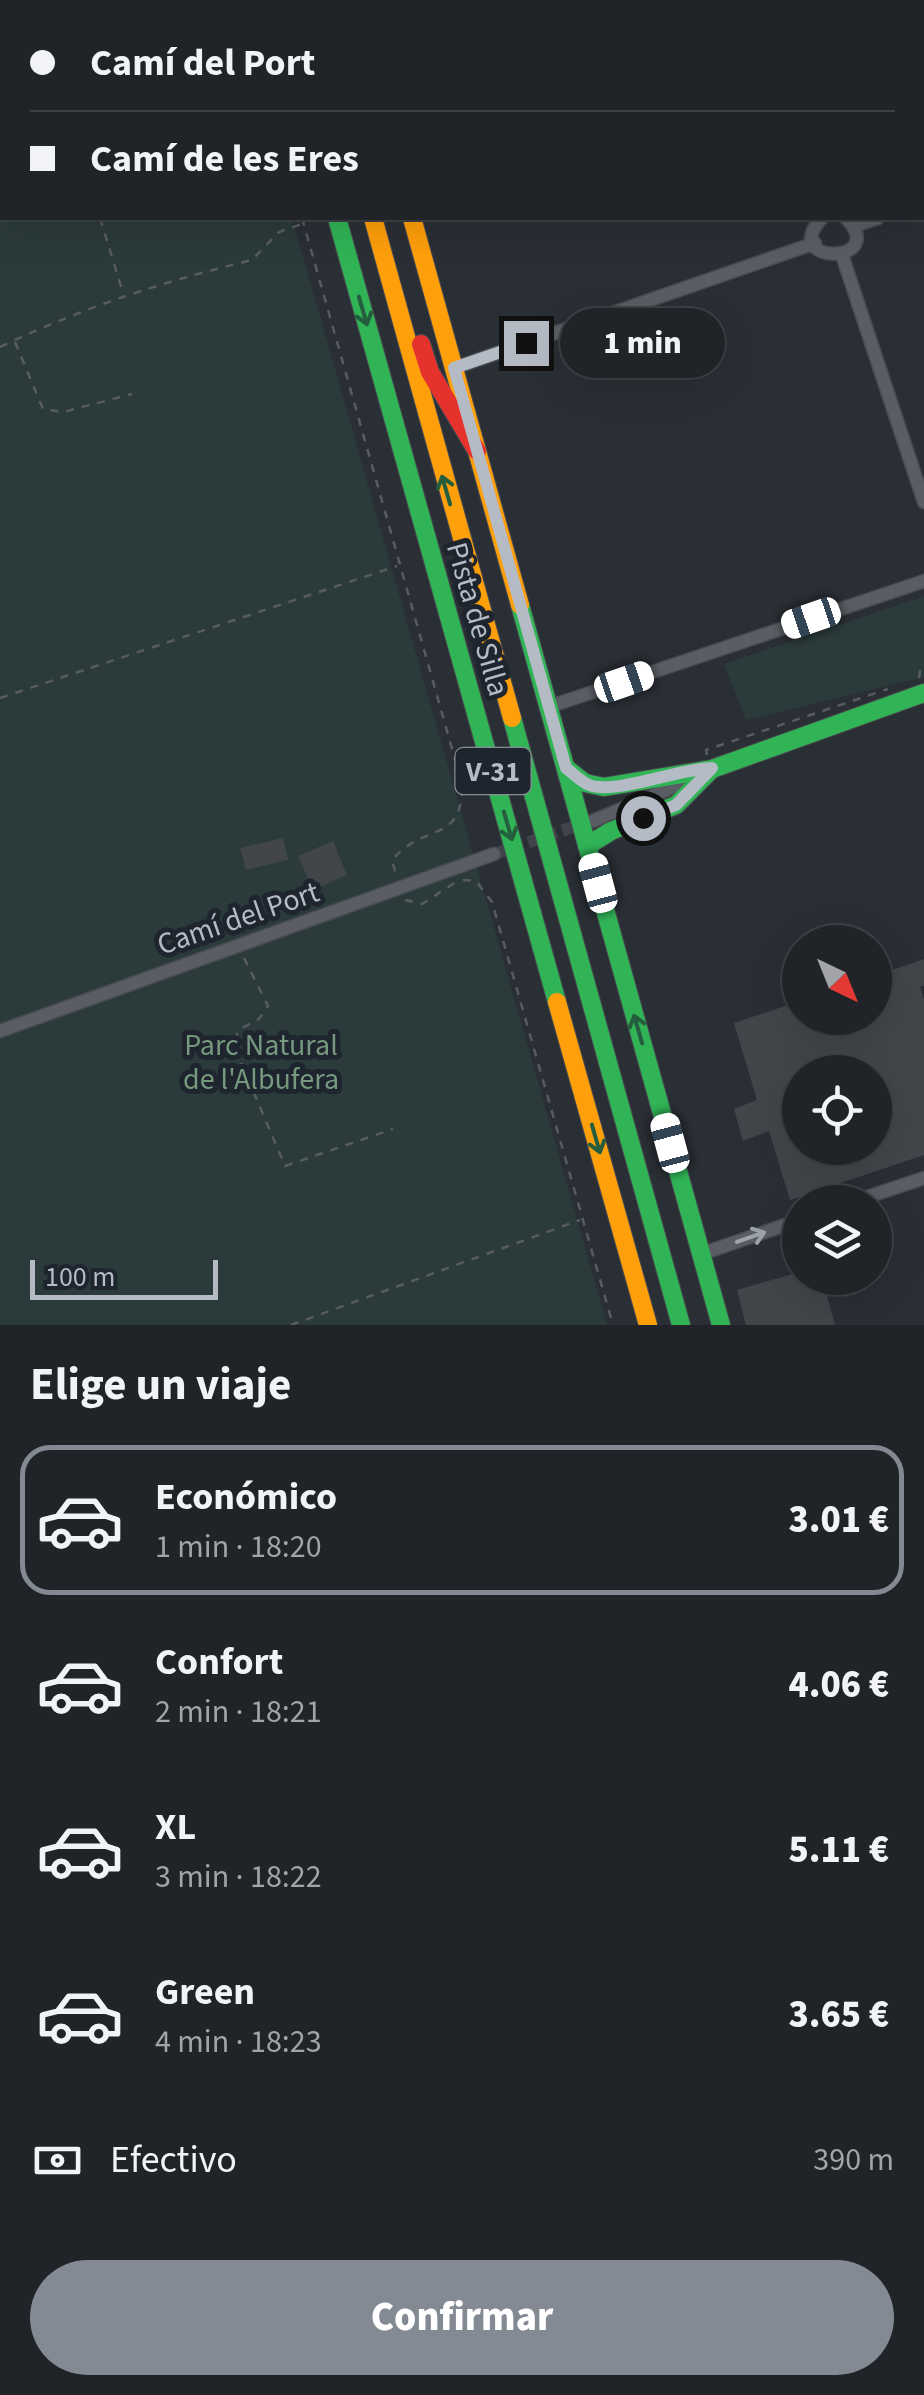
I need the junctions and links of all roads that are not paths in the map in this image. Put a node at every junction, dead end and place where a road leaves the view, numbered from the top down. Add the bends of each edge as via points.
1 (338, 220) edge
2 (413, 220) edge
3 (820, 220) edge
4 (374, 221) edge
5 (850, 222) edge
6 (815, 243) junction
7 (842, 254) junction
8 (454, 368) junction
9 (477, 451) junction
10 (924, 502) edge
11 (924, 581) edge
12 (924, 693) edge
13 (548, 707) junction
14 (566, 768) junction
15 (712, 768) junction
16 (592, 820) tunnel mouth
17 (587, 846) junction
18 (494, 854) tunnel mouth
19 (0, 1031) edge
20 (924, 1178) edge
21 (892, 1189) edge
22 (782, 1226) edge
23 (701, 1254) junction
24 (648, 1325) edge
25 (681, 1325) edge
26 (721, 1325) edge

1 -> 24 main road, Pista de Silla / V-31
2 - 8 main road
3 - 6 street
4 - 9 main road via 396,260 430,372
25 -> 4 main road, Pista de Silla / V-31
5 - 7 street via 852,246
6 - 7 street via 828,255
6 - 8 street
7 - 10 street
8 - 9 main road
9 - 13 main road
11 - 13 street
12 - 15 main road
13 - 14 main road
14 - 15 main road via 590,786 612,787
14 - 17 main road
15 - 16 street
15 - 17 main road via 676,805
23 -> 17 main road
18 - 19 street, Camí del Port
20 - 21 street
23 -> 22 street
23 - 26 main road

